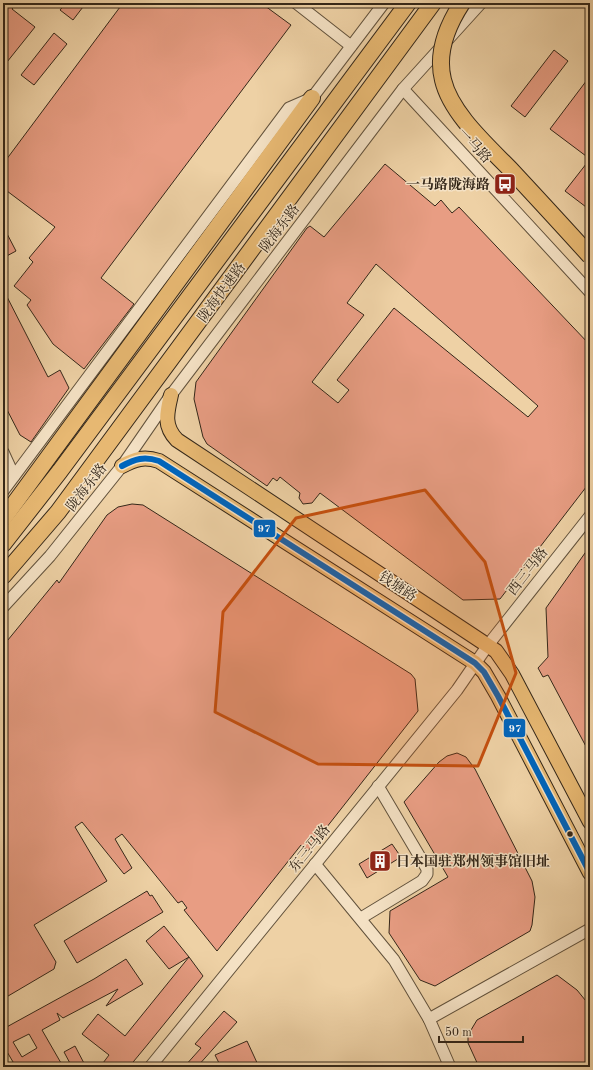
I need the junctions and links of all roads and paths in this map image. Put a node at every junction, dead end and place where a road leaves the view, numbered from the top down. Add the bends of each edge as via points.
1 (296, 3) edge
2 (384, 3) edge
3 (408, 3) edge
4 (433, 3) edge
5 (462, 3) edge
6 (481, 3) edge
7 (351, 46) junction
8 (403, 89) junction
9 (312, 98) junction
10 (590, 256) edge
11 (590, 292) edge
12 (171, 395) junction
13 (3, 452) edge
14 (122, 466) junction
15 (14, 476) junction
16 (3, 491) edge
17 (590, 516) edge
18 (3, 519) edge
19 (3, 544) edge
20 (3, 576) edge
21 (3, 607) edge
22 (488, 645) junction
23 (475, 663) junction
24 (378, 786) junction
25 (590, 822) edge
26 (315, 864) junction
27 (590, 873) edge
28 (361, 918) junction
29 (590, 929) edge
30 (428, 1019) junction
31 (150, 1067) edge
32 (450, 1067) edge

1 - 7 street
2 - 7 street
3 - 19 highway, 陇海快速路
4 - 20 highway, 陇海快速路 via 58,512
5 - 10 highway, bridge via 454,15 441,52 446,92 470,126
6 - 8 street, 陇海东路
7 - 9 street
8 - 11 street, 一马路
8 - 12 street, 陇海东路
9 - 15 street via 289,108
9 - 18 highway
12 - 14 street, 陇海东路
12 - 22 main road, 钱塘路 via 167,420 171,434 177,440
13 - 15 street
14 - 21 street, 陇海东路 via 50,556
14 - 23 main road, 钱塘路 via 141,458 159,461
15 - 16 street
17 - 22 street, 西三马路
22 - 23 street, 东三马路
22 - 25 main road, 钱塘路 via 512,674
23 - 24 street, 东三马路 via 457,690
23 - 27 main road, 钱塘路 via 484,672 498,696
24 - 26 street, 东三马路
24 - 28 street via 427,869 427,874 422,881
26 - 28 street
26 - 31 street, 东三马路
28 - 30 street via 394,960
29 - 30 street
30 - 32 street

